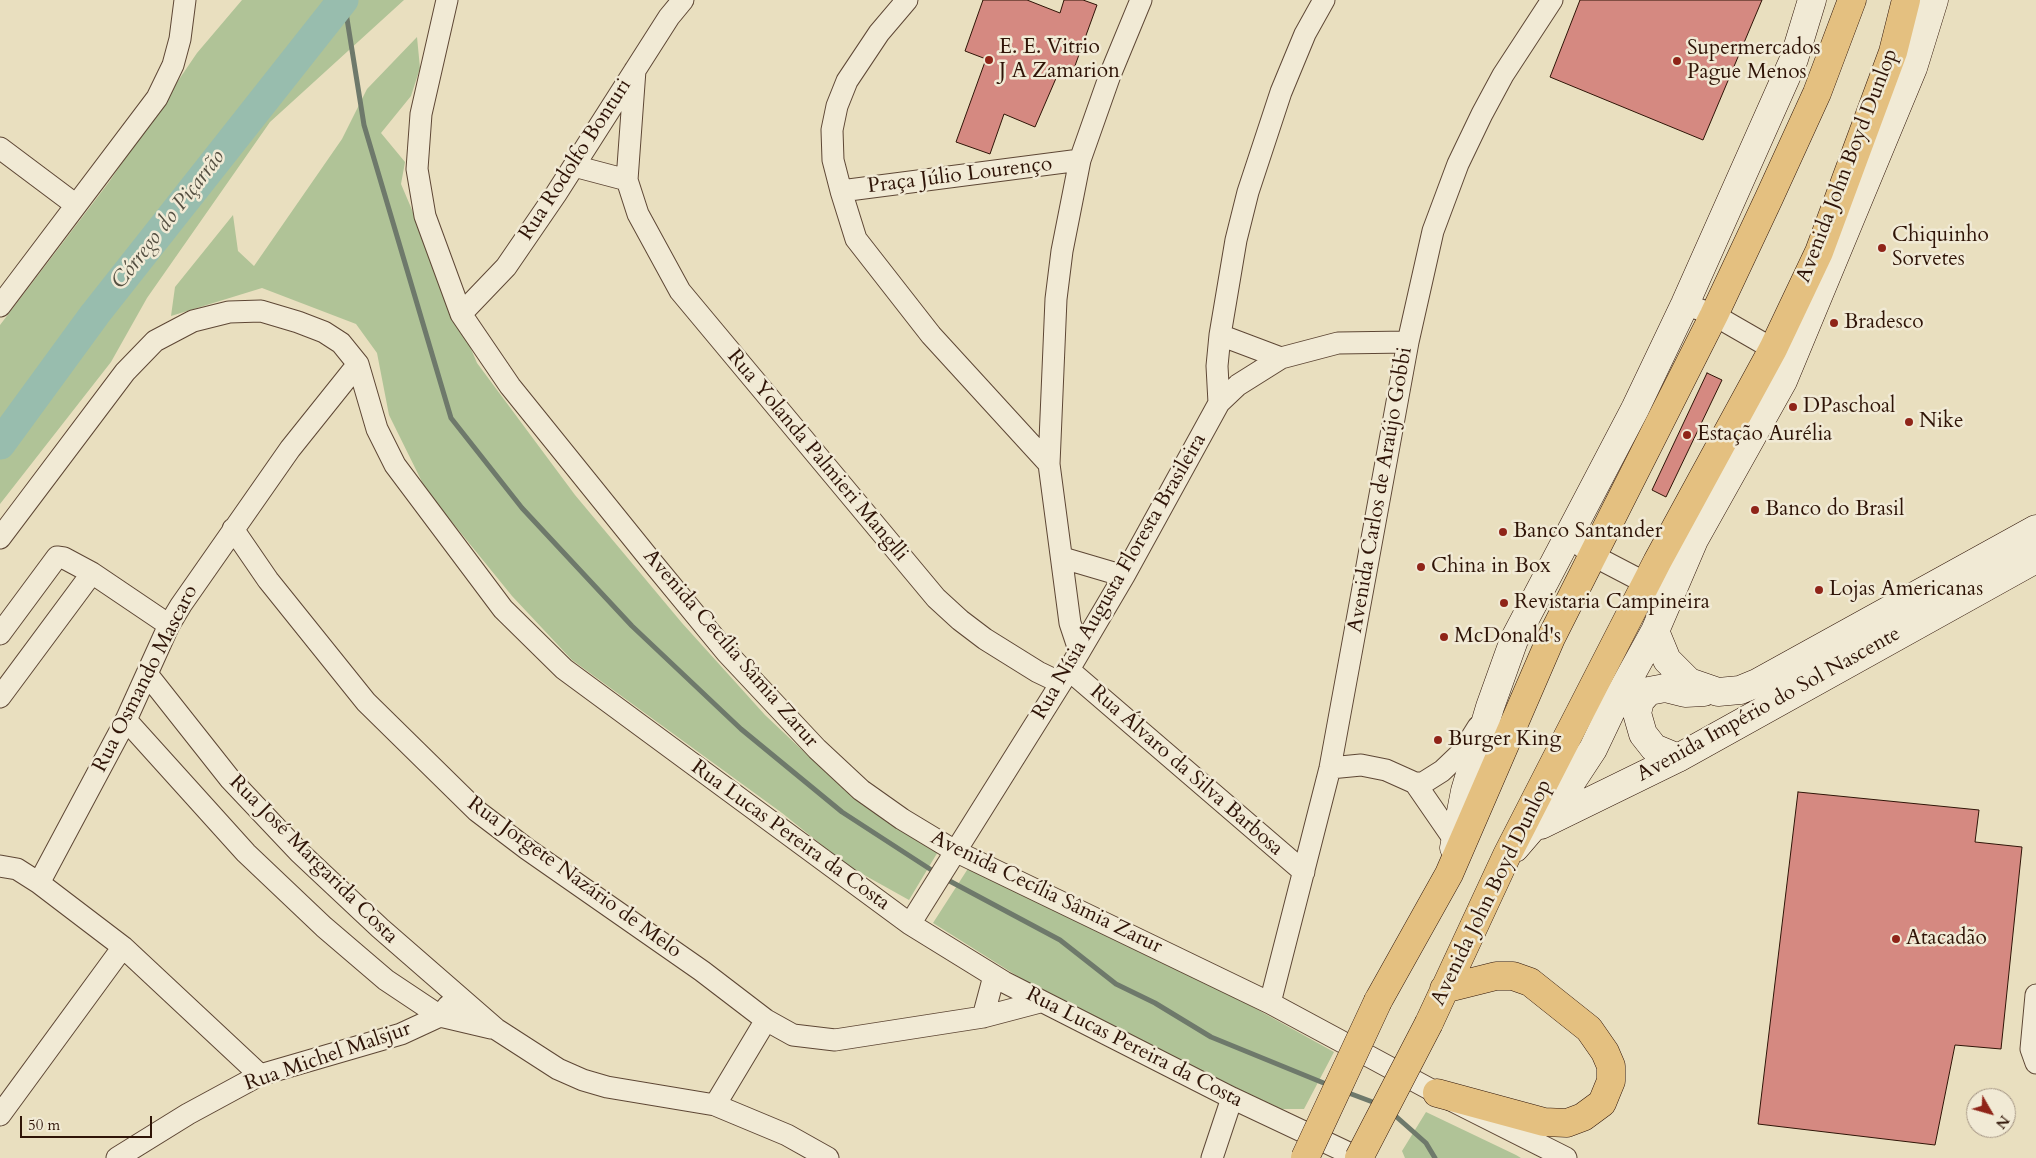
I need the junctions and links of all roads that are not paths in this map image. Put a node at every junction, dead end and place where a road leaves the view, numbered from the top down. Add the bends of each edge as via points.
1 (185, 0) edge
2 (447, 0) edge
3 (682, 0) edge
4 (908, 0) edge
5 (1141, 0) edge
6 (1324, 0) edge
7 (1552, 0) edge
8 (1812, 0) edge
9 (1852, 0) edge
10 (1906, 0) edge
11 (1934, 0) edge
12 (635, 70) junction
13 (0, 148) edge
14 (1080, 160) junction
15 (574, 166) junction
16 (627, 180) junction
17 (841, 191) junction
18 (76, 205) junction
19 (1685, 304) junction
20 (0, 306) edge
21 (461, 314) junction
22 (1714, 315) junction
23 (1220, 335) junction
24 (1408, 342) junction
25 (1783, 353) junction
26 (1281, 358) junction
27 (358, 364) junction
28 (1219, 403) junction
29 (1049, 464) junction
30 (233, 528) junction
31 (2036, 529) edge
32 (1568, 535) junction
33 (0, 538) edge
34 (1592, 554) junction
35 (1063, 558) junction
36 (2036, 559) edge
37 (92, 573) junction
38 (1124, 576) junction
39 (1646, 583) junction
40 (1670, 596) junction
41 (169, 625) junction
42 (1655, 631) junction
43 (0, 634) edge
44 (1079, 650) junction
45 (147, 674) junction
46 (1065, 676) junction
47 (1709, 690) junction
48 (0, 697) edge
49 (1490, 707) junction
50 (126, 720) junction
51 (1678, 758) junction
52 (1330, 768) junction
53 (1414, 783) junction
54 (1533, 829) junction
55 (1455, 841) junction
56 (1507, 856) junction
57 (952, 857) junction
58 (0, 866) edge
59 (1304, 872) junction
60 (1449, 874) junction
61 (39, 883) junction
62 (910, 924) junction
63 (123, 947) junction
64 (994, 976) junction
65 (1444, 989) junction
66 (2036, 995) edge
67 (457, 996) junction
68 (1040, 1002) junction
69 (1270, 1003) junction
70 (440, 1016) junction
71 (983, 1017) junction
72 (766, 1020) junction
73 (496, 1029) junction
74 (2036, 1063) edge
75 (260, 1075) junction
76 (1437, 1093) junction
77 (1232, 1098) junction
78 (715, 1105) junction
79 (0, 1116) edge
80 (117, 1158) edge
81 (828, 1158) edge
82 (1212, 1158) edge
83 (1305, 1158) edge
84 (1359, 1158) edge
85 (1566, 1158) edge

1 - 18 street via 173,65 156,98
2 - 21 street, Avenida Cecília Sâmia Zarur via 421,114 417,169 425,216
3 - 12 street, Rua Rodolfo Bonturi
4 - 17 street via 879,33 847,82 837,106 832,130 833,160
5 - 14 street
6 - 23 street via 1302,43 1260,150 1236,240
7 - 24 street, Avenida Carlos de Araújo Gobbi via 1503,75 1458,164 1433,231
8 - 19 main road via 1794,59
9 - 22 main road via 1817,93
10 - 25 main road, Avenida John Boyd Dunlop via 1893,52
11 - 25 main road via 1913,68
12 - 15 street, Rua Rodolfo Bonturi
12 - 16 street, Rua Yolanda Palmieri Manglli
13 - 18 street
14 - 17 street, Praça Júlio Lourenço
14 - 29 street via 1056,299
15 - 16 street
15 - 21 street, Rua Rodolfo Bonturi via 506,267
16 - 46 street, Rua Yolanda Palmieri Manglli via 638,214 680,291 936,598 985,639 1038,672
17 - 29 street via 856,239 931,335
18 - 20 street
19 - 22 street
19 - 32 main road via 1635,409
21 - 57 street, Avenida Cecília Sâmia Zarur via 510,386 727,653 817,749 861,790
22 - 25 street
22 - 34 main road
23 - 26 street
23 - 28 street via 1217,366
24 - 26 street, Rua Nísia Augusta Floresta Brasileira via 1338,343
24 - 52 street, Avenida Carlos de Araújo Gobbi
25 - 39 main road, Avenida John Boyd Dunlop
25 - 40 main road via 1782,381 1694,540
26 - 28 street, Rua Nísia Augusta Floresta Brasileira via 1238,385
27 - 30 street, Rua Osmando Mascaro via 290,449
27 - 33 street via 341,342 324,332 261,312 229,312 193,321 156,341 125,372
27 - 62 street, Rua Lucas Pereira da Costa via 376,429 395,465 503,609 564,669
28 - 38 street, Rua Nísia Augusta Floresta Brasileira
29 - 35 street
30 - 41 street, Rua Osmando Mascaro
30 - 72 street, Rua Jorgete Nazário de Melo via 268,580 366,702 477,811
31 - 47 main road, Avenida Império do Sol Nascente via 1757,683 1740,690
32 - 34 street
32 - 49 main road via 1514,640
34 - 39 street
34 - 60 main road via 1550,638
35 - 38 street
35 - 44 street via 1070,623
36 - 51 main road, Avenida Império do Sol Nascente
37 - 41 street
37 - 43 street via 57,557
37 - 48 street
38 - 44 street, Rua Nísia Augusta Floresta Brasileira
39 - 40 street
39 - 56 main road, Avenida John Boyd Dunlop
40 - 42 main road
41 - 45 street, Rua Osmando Mascaro
42 - 47 main road via 1667,660 1689,682
42 - 54 main road via 1593,749 1570,784
44 - 46 street, Rua Nísia Augusta Floresta Brasileira
45 - 50 street, Rua Osmando Mascaro
45 - 67 street, Rua José Margarida Costa via 230,779 293,845
46 - 57 street, Rua Nísia Augusta Floresta Brasileira
46 - 59 street, Rua Álvaro da Silva Barbosa
47 - 51 main road, Avenida Império do Sol Nascente via 1686,693 1665,688 1649,691 1640,701 1636,713 1643,734 1654,748
49 - 53 street via 1463,750 1423,784
49 - 55 main road via 1465,790
50 - 61 street, Rua Osmando Mascaro
50 - 70 street, Rua José Margarida Costa via 282,889 386,980
51 - 54 main road, Avenida Império do Sol Nascente
52 - 53 street via 1361,765 1378,768
52 - 59 street, Avenida Carlos de Araújo Gobbi
53 - 55 street
54 - 56 main road, Avenida Império do Sol Nascente
55 - 60 main road
56 - 65 main road, Avenida John Boyd Dunlop
57 - 62 street, Rua Nísia Augusta Floresta Brasileira
57 - 69 street, Avenida Cecília Sâmia Zarur
58 - 61 street via 17,869
59 - 69 street, Avenida Carlos de Araújo Gobbi
60 - 83 main road, bridge via 1378,1001
61 - 63 street
62 - 64 street, Rua Lucas Pereira da Costa
63 - 75 street
63 - 79 street
64 - 68 street, Rua Lucas Pereira da Costa
64 - 71 street
65 - 76 main road via 1496,976 1513,976 1530,982 1589,1029 1606,1052 1611,1080 1602,1103 1567,1123 1544,1122
65 - 84 main road, Avenida John Boyd Dunlop, bridge
66 - 74 street via 2031,1049
67 - 70 street, Rua Michel Malsjur
67 - 73 street, Rua José Margarida Costa
68 - 71 street, Rua Jorgete Nazário de Melo
68 - 77 street, Rua Lucas Pereira da Costa
69 - 76 street, Avenida Cecília Sâmia Zarur
70 - 73 street, Rua José Margarida Costa
70 - 75 street, Rua Michel Malsjur via 400,1034
71 - 72 street, Rua Jorgete Nazário de Melo via 835,1040 793,1035
72 - 78 street
73 - 78 street, Rua José Margarida Costa via 558,1069 583,1080
75 - 80 street, Rua Michel Malsjur
76 - 85 street, Avenida Cecília Sâmia Zarur
77 - 82 street
77 - 84 street, Rua Lucas Pereira da Costa
78 - 81 street, Rua José Margarida Costa via 787,1135

